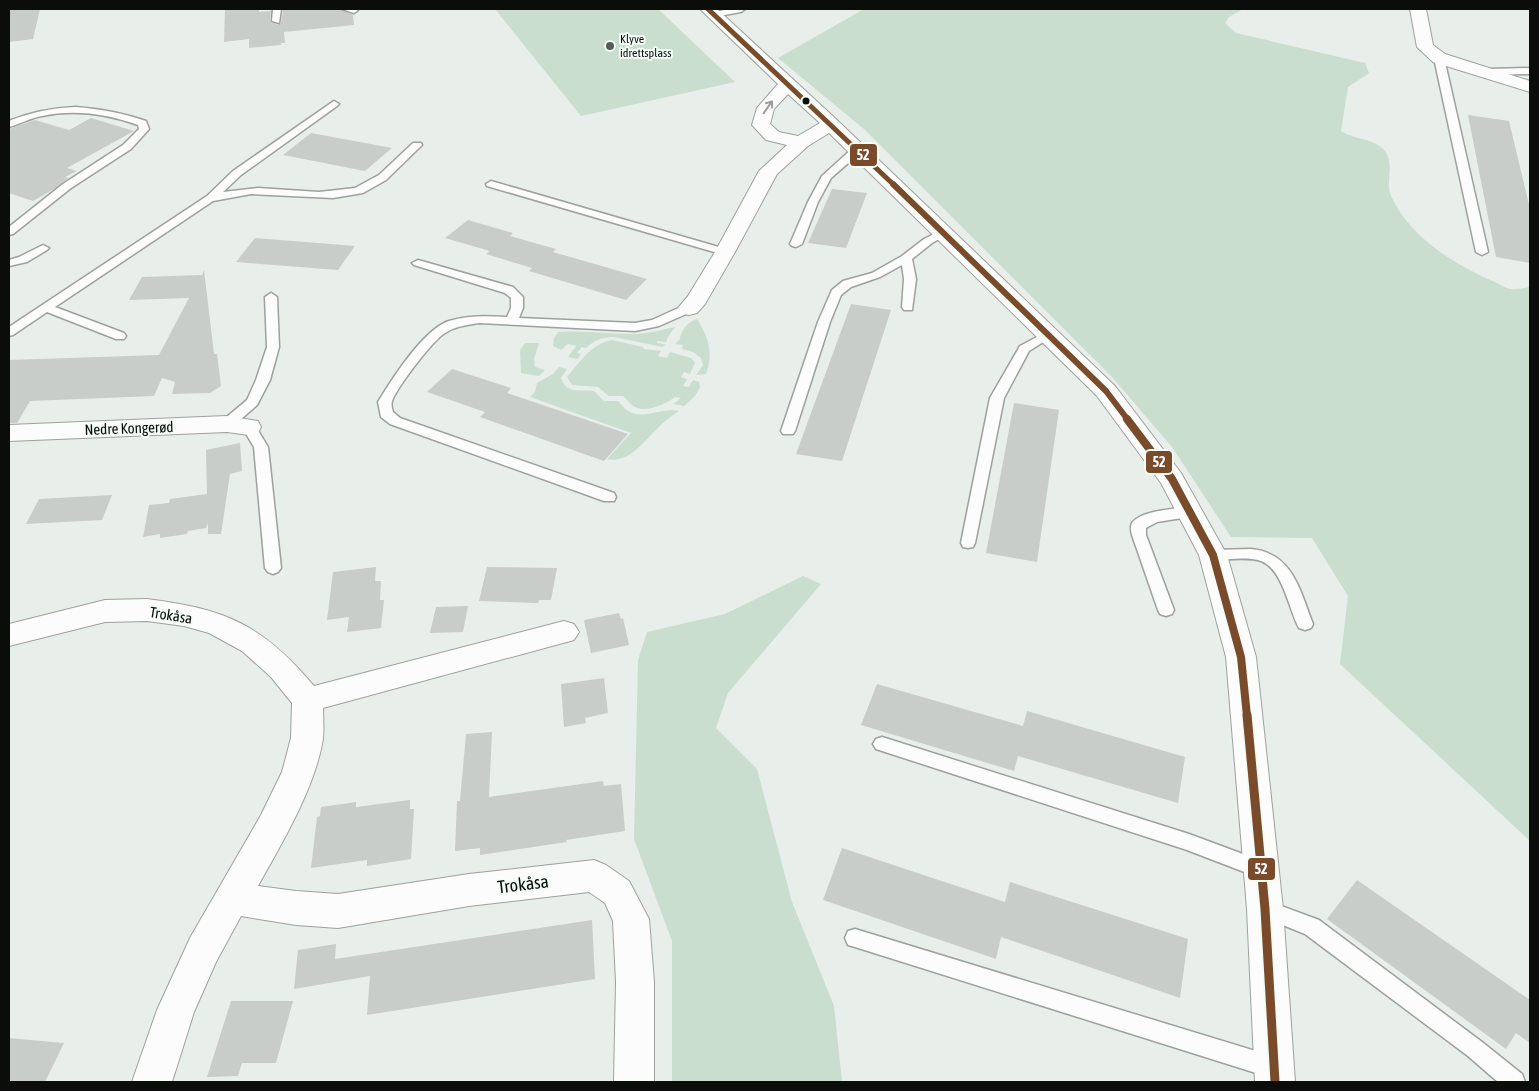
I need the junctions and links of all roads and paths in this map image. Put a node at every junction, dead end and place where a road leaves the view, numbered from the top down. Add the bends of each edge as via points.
1 (277, 9) edge
2 (741, 9) edge
3 (1418, 9) edge
4 (711, 11) edge
5 (276, 21) dead end
6 (1439, 58) junction
7 (1530, 71) edge
8 (1489, 72) junction
9 (790, 84) junction
10 (1530, 86) edge
11 (334, 104) dead end
12 (9, 124) edge
13 (831, 124) junction
14 (801, 142) junction
15 (418, 145) dead end
16 (858, 149) junction
17 (491, 184) dead end
18 (209, 199) junction
19 (9, 232) edge
20 (944, 232) junction
21 (796, 244) dead end
22 (43, 248) dead end
23 (725, 252) junction
24 (1482, 252) dead end
25 (906, 258) junction
26 (9, 263) edge
27 (418, 263) dead end
28 (271, 297) dead end
29 (908, 307) dead end
30 (46, 308) junction
31 (689, 308) joint
32 (511, 321) junction
33 (9, 332) edge
34 (1050, 334) junction
35 (120, 336) dead end
36 (238, 425) junction
37 (788, 431) dead end
38 (9, 433) edge
39 (609, 497) dead end
40 (1190, 512) junction
41 (968, 543) dead end
42 (1213, 555) junction
43 (273, 568) dead end
44 (1166, 610) dead end
45 (1305, 624) dead end
46 (564, 632) dead end
47 (9, 636) edge
48 (307, 700) junction
49 (882, 744) dead end
50 (1260, 869) junction
51 (233, 898) junction
52 (1265, 910) junction
53 (855, 938) dead end
54 (1274, 1075) edge
55 (152, 1082) edge
56 (634, 1082) edge
57 (1514, 1082) edge

1 - 5 lane
2 - 4 lane
3 - 6 street via 1425,46
4 - 9 street
6 - 8 street
6 - 24 lane
7 - 8 lane
8 - 10 street
9 - 13 street
14 -> 9 street via 773,136 760,120 766,108
11 - 18 lane via 236,173
12 - 19 lane via 40,112 78,110 129,118 143,123 144,129 127,147 67,186
13 - 14 street
13 - 16 street
14 - 23 street via 769,171
15 - 18 lane via 372,185 355,192 333,195 265,190
16 - 20 street
16 - 21 lane via 828,176 813,202
17 - 23 lane
18 - 30 lane
20 - 25 lane
20 - 34 street
22 - 26 lane via 23,260
23 - 31 street
25 - 29 lane via 910,279
25 - 37 lane via 876,275 847,284 836,293
27 - 32 lane via 509,290 517,297
28 - 36 lane via 273,347 263,380
30 - 33 lane
30 - 35 lane
31 - 32 lane via 656,324 635,327
32 - 39 lane via 466,320 439,331 416,356 388,396 384,408 386,414 395,421
34 - 40 street via 1106,391 1172,479
34 - 41 lane via 1024,349 997,398
36 - 38 street, Nedre Kongerød
36 - 43 lane via 261,447
40 - 42 street
40 - 44 lane via 1154,518 1138,526
42 - 45 lane via 1244,553 1266,556 1279,566
42 - 50 street via 1241,657
46 - 48 street
47 - 48 street, Trokåsa via 105,611 147,610 184,615 218,624 252,643 282,669
48 - 51 street via 307,738 298,772 273,826
49 - 50 lane via 1189,842
50 - 52 street
51 - 55 street via 203,950 176,1010
51 - 56 street, Trokåsa via 338,912 469,890 594,876 617,892 631,919 635,982
52 - 54 street
52 - 57 lane via 1312,927
53 - 54 lane via 1188,1042

